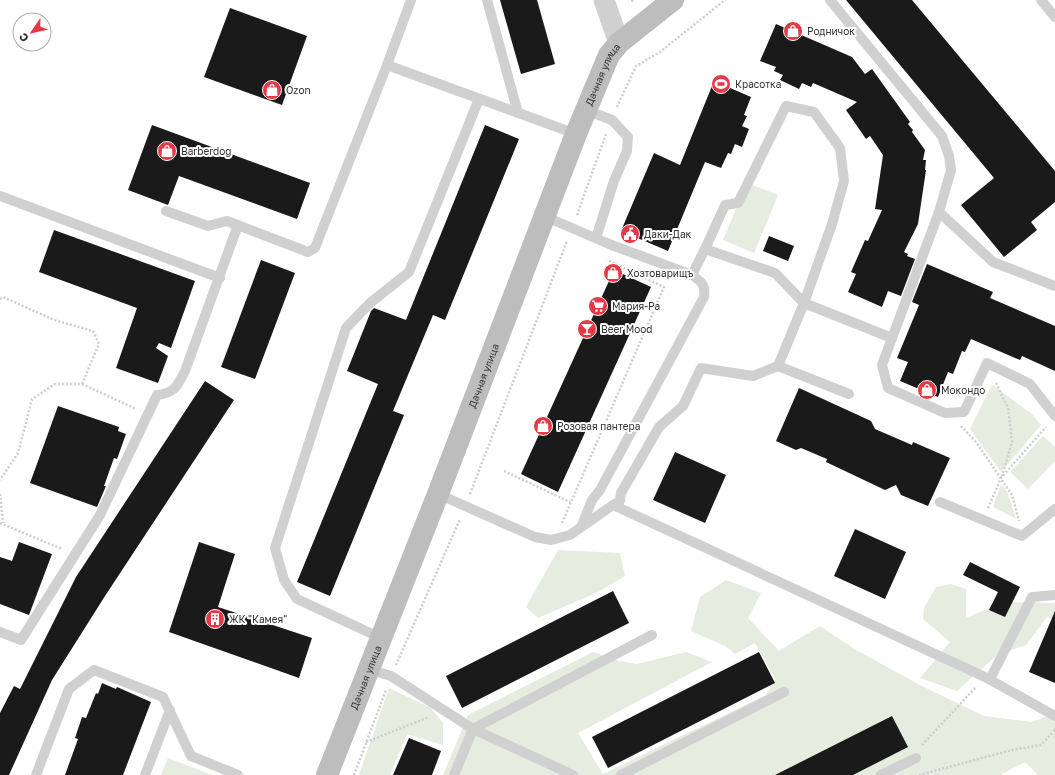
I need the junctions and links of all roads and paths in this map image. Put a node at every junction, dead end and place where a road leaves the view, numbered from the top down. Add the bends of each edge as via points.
1 (410, 0) edge
2 (487, 0) edge
3 (604, 0) edge
4 (673, 0) edge
5 (725, 0) edge
6 (830, 0) edge
7 (1041, 0) edge
8 (1055, 16) edge
9 (618, 43) junction
10 (387, 65) junction
11 (479, 99) junction
12 (586, 110) junction
13 (518, 113) junction
14 (612, 120) junction
15 (576, 134) junction
16 (0, 196) edge
17 (166, 211) dead end
18 (939, 212) junction
19 (544, 216) junction
20 (238, 225) junction
21 (572, 229) junction
22 (596, 238) junction
23 (706, 249) junction
24 (604, 259) dead end
25 (692, 275) junction
26 (220, 278) junction
27 (1055, 286) edge
28 (0, 299) edge
29 (804, 303) junction
30 (892, 338) junction
31 (987, 363) junction
32 (778, 366) junction
33 (82, 384) junction
34 (849, 394) dead end
35 (147, 414) junction
36 (1053, 419) edge
37 (960, 426) dead end
38 (504, 471) dead end
39 (1001, 478) junction
40 (0, 480) edge
41 (0, 494) edge
42 (438, 494) junction
43 (570, 502) junction
44 (940, 502) dead end
45 (613, 505) junction
46 (466, 506) junction
47 (1055, 509) edge
48 (982, 520) junction
49 (2, 523) edge
50 (582, 525) junction
51 (1022, 536) junction
52 (552, 540) junction
53 (75, 555) junction
54 (1055, 596) edge
55 (0, 632) edge
56 (652, 635) dead end
57 (381, 638) junction
58 (368, 669) junction
59 (391, 676) junction
60 (988, 678) junction
61 (784, 692) dead end
62 (170, 710) junction
63 (444, 711) junction
64 (1055, 716) edge
65 (472, 729) junction
66 (1055, 730) edge
67 (366, 742) junction
68 (912, 760) joint
69 (36, 775) edge
70 (145, 775) edge
71 (238, 775) edge
72 (327, 775) edge
73 (354, 775) edge
74 (454, 775) edge
75 (573, 775) edge
76 (621, 775) edge
77 (881, 775) edge
78 (919, 775) edge

1 - 10 lane
2 - 13 lane
3 - 9 street
4 - 9 street, Дачная улица
5 - 14 path via 660,52 636,66
6 - 18 lane via 942,136 950,156 951,170
7 - 8 lane
9 - 12 street, Дачная улица via 609,55
10 - 11 lane
10 - 20 lane via 315,248 308,252
11 - 13 lane
11 - 57 lane via 409,272 346,328 275,548 284,580 297,599
12 - 14 lane
12 - 15 street, Дачная улица
13 - 15 lane
14 - 21 path
14 - 22 lane via 628,137 627,151 614,181
15 - 19 street, Дачная улица
16 - 26 lane
17 - 20 lane via 208,226 224,221
18 - 27 lane via 993,262
18 - 30 lane
19 - 21 lane
19 - 42 street, Дачная улица
20 - 26 lane
21 - 22 lane
21 - 46 path
22 - 25 lane
23 - 25 lane
23 - 29 lane via 775,273
23 - 29 lane via 725,205 738,203 786,106 814,112 840,148 844,181
24 - 43 path via 664,287
25 - 50 lane via 704,284 704,297 600,490 592,500
26 - 35 lane via 177,386 168,394 157,396
28 - 33 path via 54,320 93,331 99,344
29 - 30 lane
29 - 32 lane
30 - 31 lane via 882,365 888,388 945,412 964,412
31 - 36 lane via 1030,384
31 - 39 path via 1008,408 1012,442
32 - 34 lane
32 - 45 lane via 753,376 701,368 683,406 658,427 621,493 620,502
33 - 35 path
33 - 40 path via 55,384 32,399 18,453
35 - 53 lane via 100,515
36 - 39 path
37 - 39 path via 976,442
38 - 43 path
39 - 48 path
39 - 51 path via 1012,495
41 - 49 path
42 - 46 lane
42 - 57 street, Дачная улица
43 - 52 path via 560,528
44 - 48 lane
45 - 50 lane
45 - 60 lane
46 - 52 lane via 535,537
46 - 59 path
47 - 51 lane
48 - 51 lane
49 - 53 path
50 - 52 lane via 570,535
53 - 55 lane via 21,640
54 - 60 lane via 1032,597
56 - 65 lane
57 - 58 street, Дачная улица
58 - 59 lane
58 - 72 street, Дачная улица
59 - 63 lane
59 - 67 path
60 - 64 lane
60 - 68 path
61 - 76 lane
62 - 69 lane via 161,695 96,670 91,671 69,689
62 - 70 lane
62 - 71 lane via 191,756
63 - 65 lane
63 - 67 path
65 - 74 lane
65 - 75 lane
66 - 78 path via 1041,746 1012,750
67 - 73 path
68 - 77 lane

